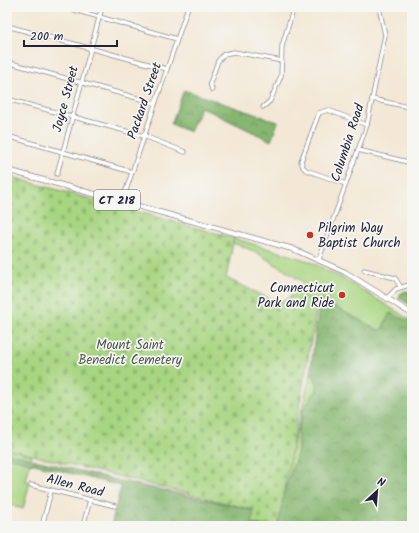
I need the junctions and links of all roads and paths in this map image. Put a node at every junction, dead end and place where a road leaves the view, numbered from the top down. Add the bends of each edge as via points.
1 (64, 7) edge
2 (102, 7) edge
3 (188, 7) edge
4 (294, 7) edge
5 (379, 7) edge
6 (99, 17) junction
7 (7, 26) edge
8 (177, 38) junction
9 (90, 48) junction
10 (282, 61) junction
11 (7, 62) edge
12 (167, 69) junction
13 (81, 83) junction
14 (212, 90) dead end
15 (7, 99) edge
16 (372, 99) junction
17 (155, 103) junction
18 (412, 103) edge
19 (263, 107) dead end
20 (409, 107) junction
21 (412, 114) edge
22 (72, 117) junction
23 (367, 126) junction
24 (7, 136) edge
25 (144, 136) junction
26 (358, 150) junction
27 (63, 151) junction
28 (185, 152) dead end
29 (412, 163) edge
30 (7, 170) edge
31 (132, 172) junction
32 (57, 174) dead end
33 (346, 184) junction
34 (122, 202) junction
35 (319, 259) junction
36 (364, 270) dead end
37 (412, 284) edge
38 (400, 286) junction
39 (387, 298) junction
40 (412, 314) edge
41 (30, 485) dead end
42 (51, 490) junction
43 (90, 500) junction
44 (115, 506) dead end
45 (42, 526) edge
46 (83, 526) edge

1 - 6 street
2 - 6 street, Joyce Street
3 - 8 street, Packard Street
4 - 10 street via 282,46
5 - 16 street, Columbia Road via 385,35
6 - 8 street
6 - 9 street, Joyce Street
7 - 9 street
8 - 12 street, Packard Street
9 - 12 street
9 - 13 street, Joyce Street
10 - 14 street via 234,52 224,54 218,61 210,83
10 - 19 street via 281,76 270,101
11 - 13 street
12 - 17 street, Packard Street
13 - 17 street
13 - 22 street, Joyce Street
15 - 22 street
16 - 20 street
16 - 23 street, Columbia Road
17 - 25 street, Packard Street
18 - 20 street
20 - 21 street
22 - 25 street
22 - 27 street, Joyce Street
23 - 26 street, Columbia Road
23 - 33 street via 328,110 319,113 311,134 302,167
24 - 27 street
25 - 28 street
25 - 31 street, Packard Street
26 - 29 street
26 - 33 street, Columbia Road
27 - 31 street
27 - 32 street, Joyce Street
30 - 34 main road, CT 218
31 - 34 street, Packard Street
33 - 35 street, Columbia Road
34 - 35 main road, CT 218 via 292,248
35 - 39 main road, CT 218
36 - 38 street via 395,278
37 - 38 street
38 - 39 street
39 - 40 main road, CT 218
41 - 42 street, Allen Road
42 - 43 street, Allen Road
42 - 45 street
43 - 44 street, Allen Road
43 - 46 street

